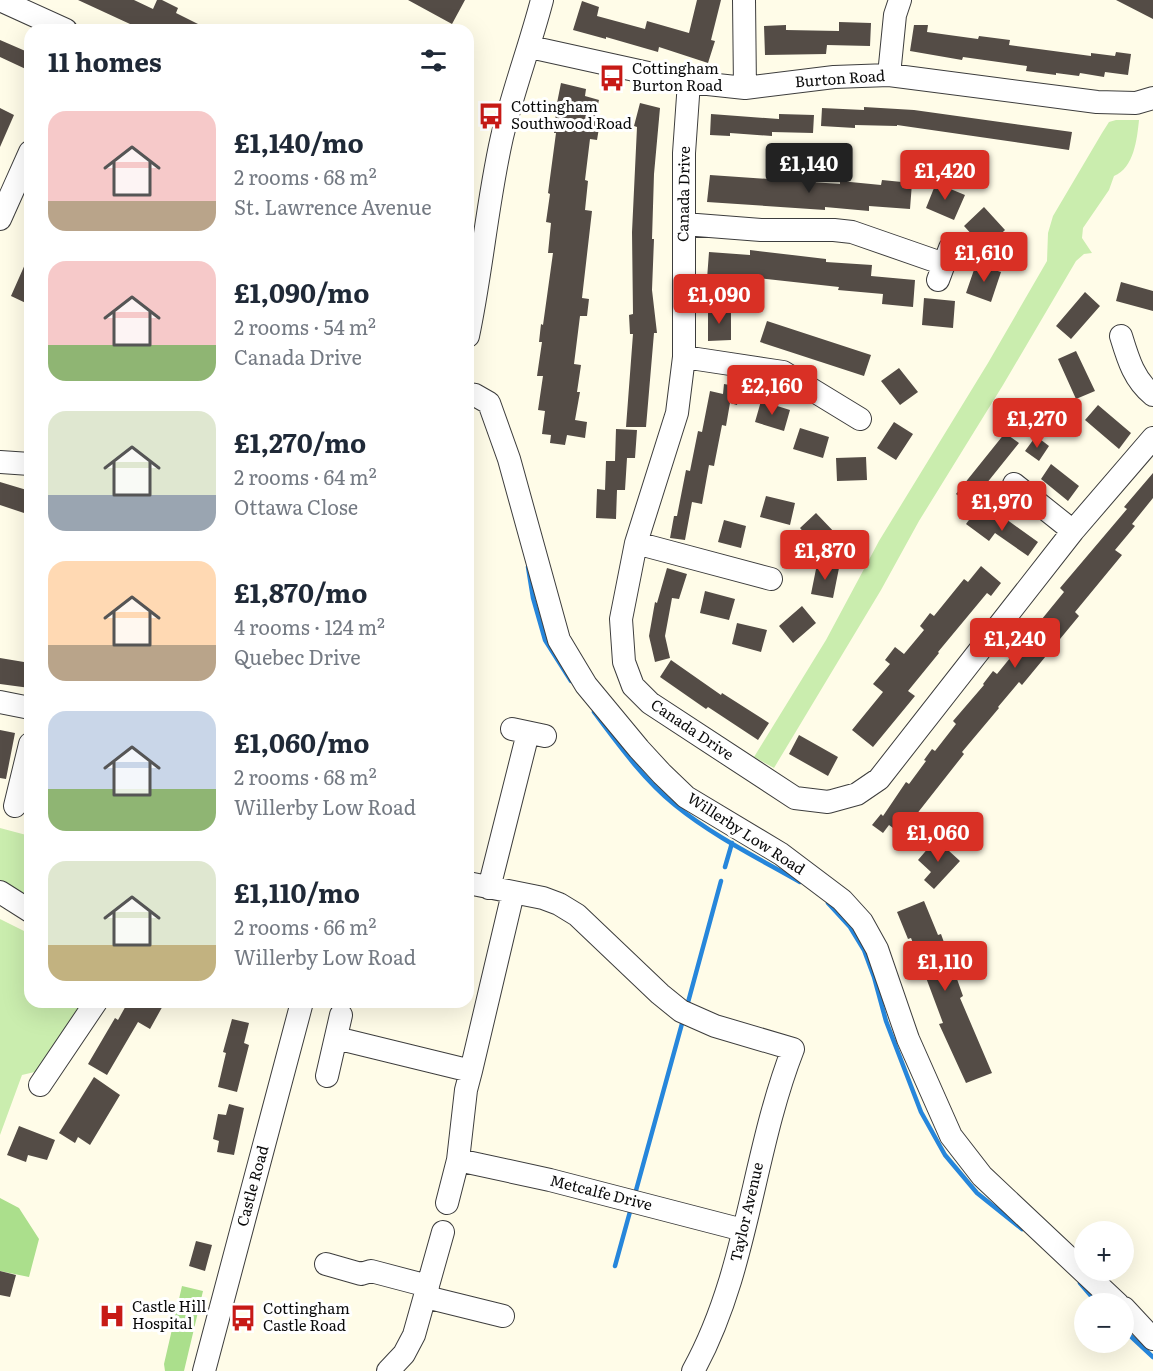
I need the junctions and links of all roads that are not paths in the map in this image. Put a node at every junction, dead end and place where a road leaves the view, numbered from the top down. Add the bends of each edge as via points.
1 (0, 0) edge
2 (542, 0) edge
3 (744, 0) edge
4 (900, 0) edge
5 (53, 24) edge
6 (530, 47) junction
7 (889, 75) junction
8 (689, 82) junction
9 (745, 88) junction
10 (1153, 98) edge
11 (24, 165) edge
12 (477, 217) edge
13 (0, 219) edge
14 (684, 224) junction
15 (944, 264) dead end
16 (474, 307) edge
17 (1119, 332) dead end
18 (684, 357) junction
19 (474, 395) edge
20 (1153, 395) edge
21 (861, 420) dead end
22 (1153, 438) edge
23 (0, 462) edge
24 (24, 464) edge
25 (1013, 483) dead end
26 (1073, 531) junction
27 (636, 543) junction
28 (771, 580) dead end
29 (0, 702) edge
30 (24, 707) edge
31 (528, 733) dead end
32 (24, 769) edge
33 (15, 806) edge
34 (478, 886) edge
35 (0, 892) edge
36 (513, 893) junction
37 (24, 907) edge
38 (92, 1008) edge
39 (300, 1008) edge
40 (341, 1015) dead end
41 (336, 1038) junction
42 (471, 1071) junction
43 (327, 1076) dead end
44 (41, 1087) dead end
45 (458, 1160) junction
46 (447, 1203) dead end
47 (743, 1230) junction
48 (443, 1232) dead end
49 (326, 1264) dead end
50 (427, 1291) junction
51 (1106, 1293) edge
52 (503, 1316) dead end
53 (1134, 1319) edge
54 (1153, 1339) edge
55 (204, 1371) edge
56 (388, 1371) edge
57 (693, 1371) edge

1 - 5 street
2 - 6 street
3 - 9 street
4 - 7 street
6 - 8 street, Burton Road
6 - 12 street
7 - 9 street, Burton Road
7 - 10 street, Burton Road via 1097,102 1136,103
8 - 9 street, Burton Road
8 - 14 street, Canada Drive
11 - 13 street
12 - 16 street
14 - 15 street via 852,232
14 - 18 street, Canada Drive
17 - 20 street via 1130,365
18 - 21 street via 783,372
18 - 27 street, Canada Drive via 677,413
19 - 51 street, Willerby Low Road via 489,403 559,640 586,684 662,774 686,796 781,854 842,900 862,922 877,949 908,1039 951,1136 982,1176
22 - 26 street, Canada Drive
23 - 24 street
25 - 26 street
26 - 27 street, Canada Drive via 879,779 857,795 828,802 795,798 650,703 633,686 624,662 621,619
27 - 28 street
29 - 30 street
31 - 34 street
32 - 33 street
34 - 36 street
35 - 37 street
36 - 42 street
36 - 47 street, Taylor Avenue via 543,898 577,915 681,1011 715,1026 793,1049 781,1080
38 - 44 street
39 - 55 street, Castle Road
40 - 41 street
41 - 42 street
41 - 43 street
42 - 45 street
45 - 46 street
45 - 47 street, Metcalfe Drive
47 - 57 street, Taylor Avenue via 731,1283
48 - 50 street
49 - 50 street via 361,1274 371,1271
50 - 52 street
50 - 56 street via 409,1345
53 - 54 street

